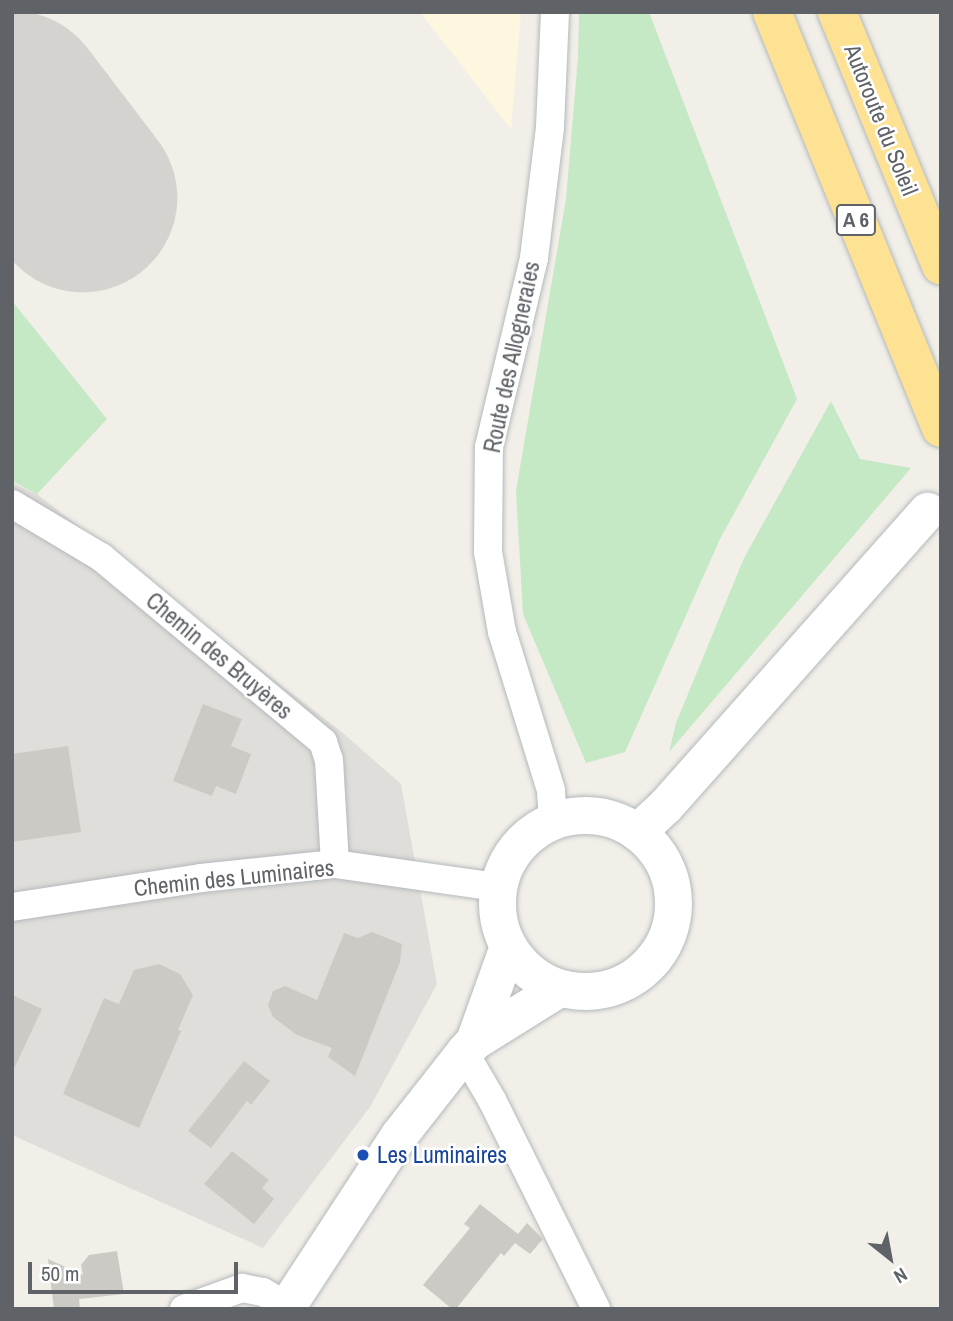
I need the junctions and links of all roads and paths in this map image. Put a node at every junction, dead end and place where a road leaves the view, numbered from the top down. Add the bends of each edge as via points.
1 (555, 12) edge
2 (772, 12) edge
3 (837, 12) edge
4 (941, 266) edge
5 (941, 428) edge
6 (12, 504) edge
7 (927, 511) dead end
8 (553, 820) junction
9 (638, 831) junction
10 (335, 864) junction
11 (497, 887) junction
12 (12, 907) edge
13 (508, 946) junction
14 (559, 988) junction
15 (469, 1046) junction
16 (286, 1307) edge
17 (184, 1309) edge
18 (596, 1309) edge

1 - 8 street, Route des Allogneraies via 550,127 534,258 489,447 488,552 502,632 551,790
2 - 5 highway, A 6
3 - 4 highway, Autoroute du Soleil
6 - 10 street, Chemin des Bruyères via 101,557 323,742 329,760
7 - 9 street
8 - 9 street via 582,814 611,818
8 - 11 street via 529,835 510,856
9 - 14 street via 657,851 670,875 674,902 670,930 658,954 638,974 614,987 586,992
10 - 11 street, Chemin des Luminaires
10 - 12 street, Chemin des Luminaires via 201,878
11 - 13 street via 499,925
13 - 14 street via 539,979
13 - 15 street
14 - 15 street
15 - 16 street via 400,1135
15 - 18 street
16 - 17 street via 263,1292 242,1288

